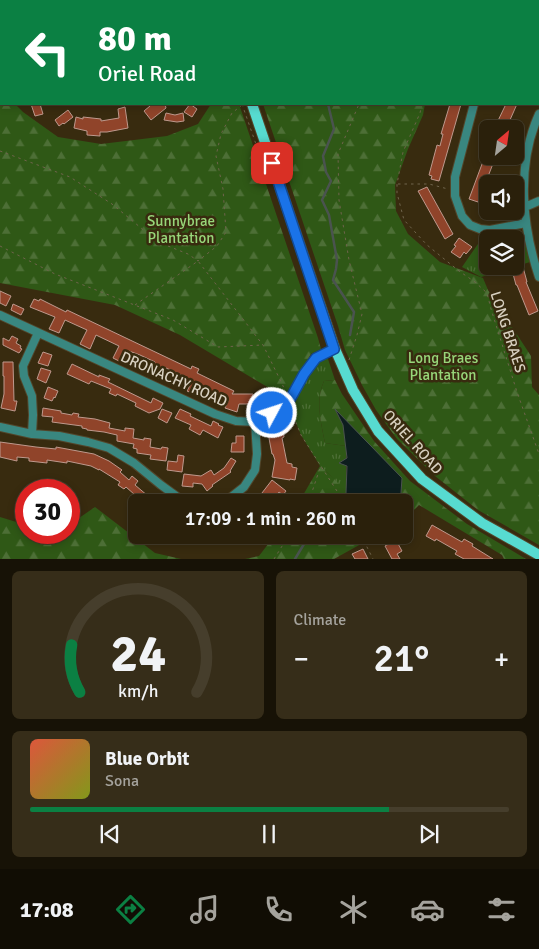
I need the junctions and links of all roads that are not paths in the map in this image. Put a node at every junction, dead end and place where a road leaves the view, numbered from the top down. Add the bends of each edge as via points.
1 (245, 105) edge
2 (474, 105) edge
3 (539, 114) edge
4 (539, 201) edge
5 (525, 207) junction
6 (526, 223) junction
7 (539, 277) edge
8 (0, 316) edge
9 (38, 334) junction
10 (334, 349) junction
11 (255, 422) junction
12 (0, 427) edge
13 (32, 434) junction
14 (174, 494) edge
15 (235, 494) edge
16 (539, 554) edge

1 - 10 main road, ORIEL ROAD
2 - 6 street via 455,177 455,196 462,216 470,225 480,229
3 - 5 street via 525,166
4 - 5 street
5 - 6 street
6 - 7 street
8 - 9 street, DRONACHY ROAD
9 - 11 street, DRONACHY ROAD via 215,414 236,421
9 - 13 street via 23,366 32,396
10 - 11 street via 316,358 287,400
10 - 16 main road, ORIEL ROAD via 353,390 378,431 422,479 482,523
11 - 15 street via 255,470
12 - 13 street
13 - 14 street via 59,436 109,448

